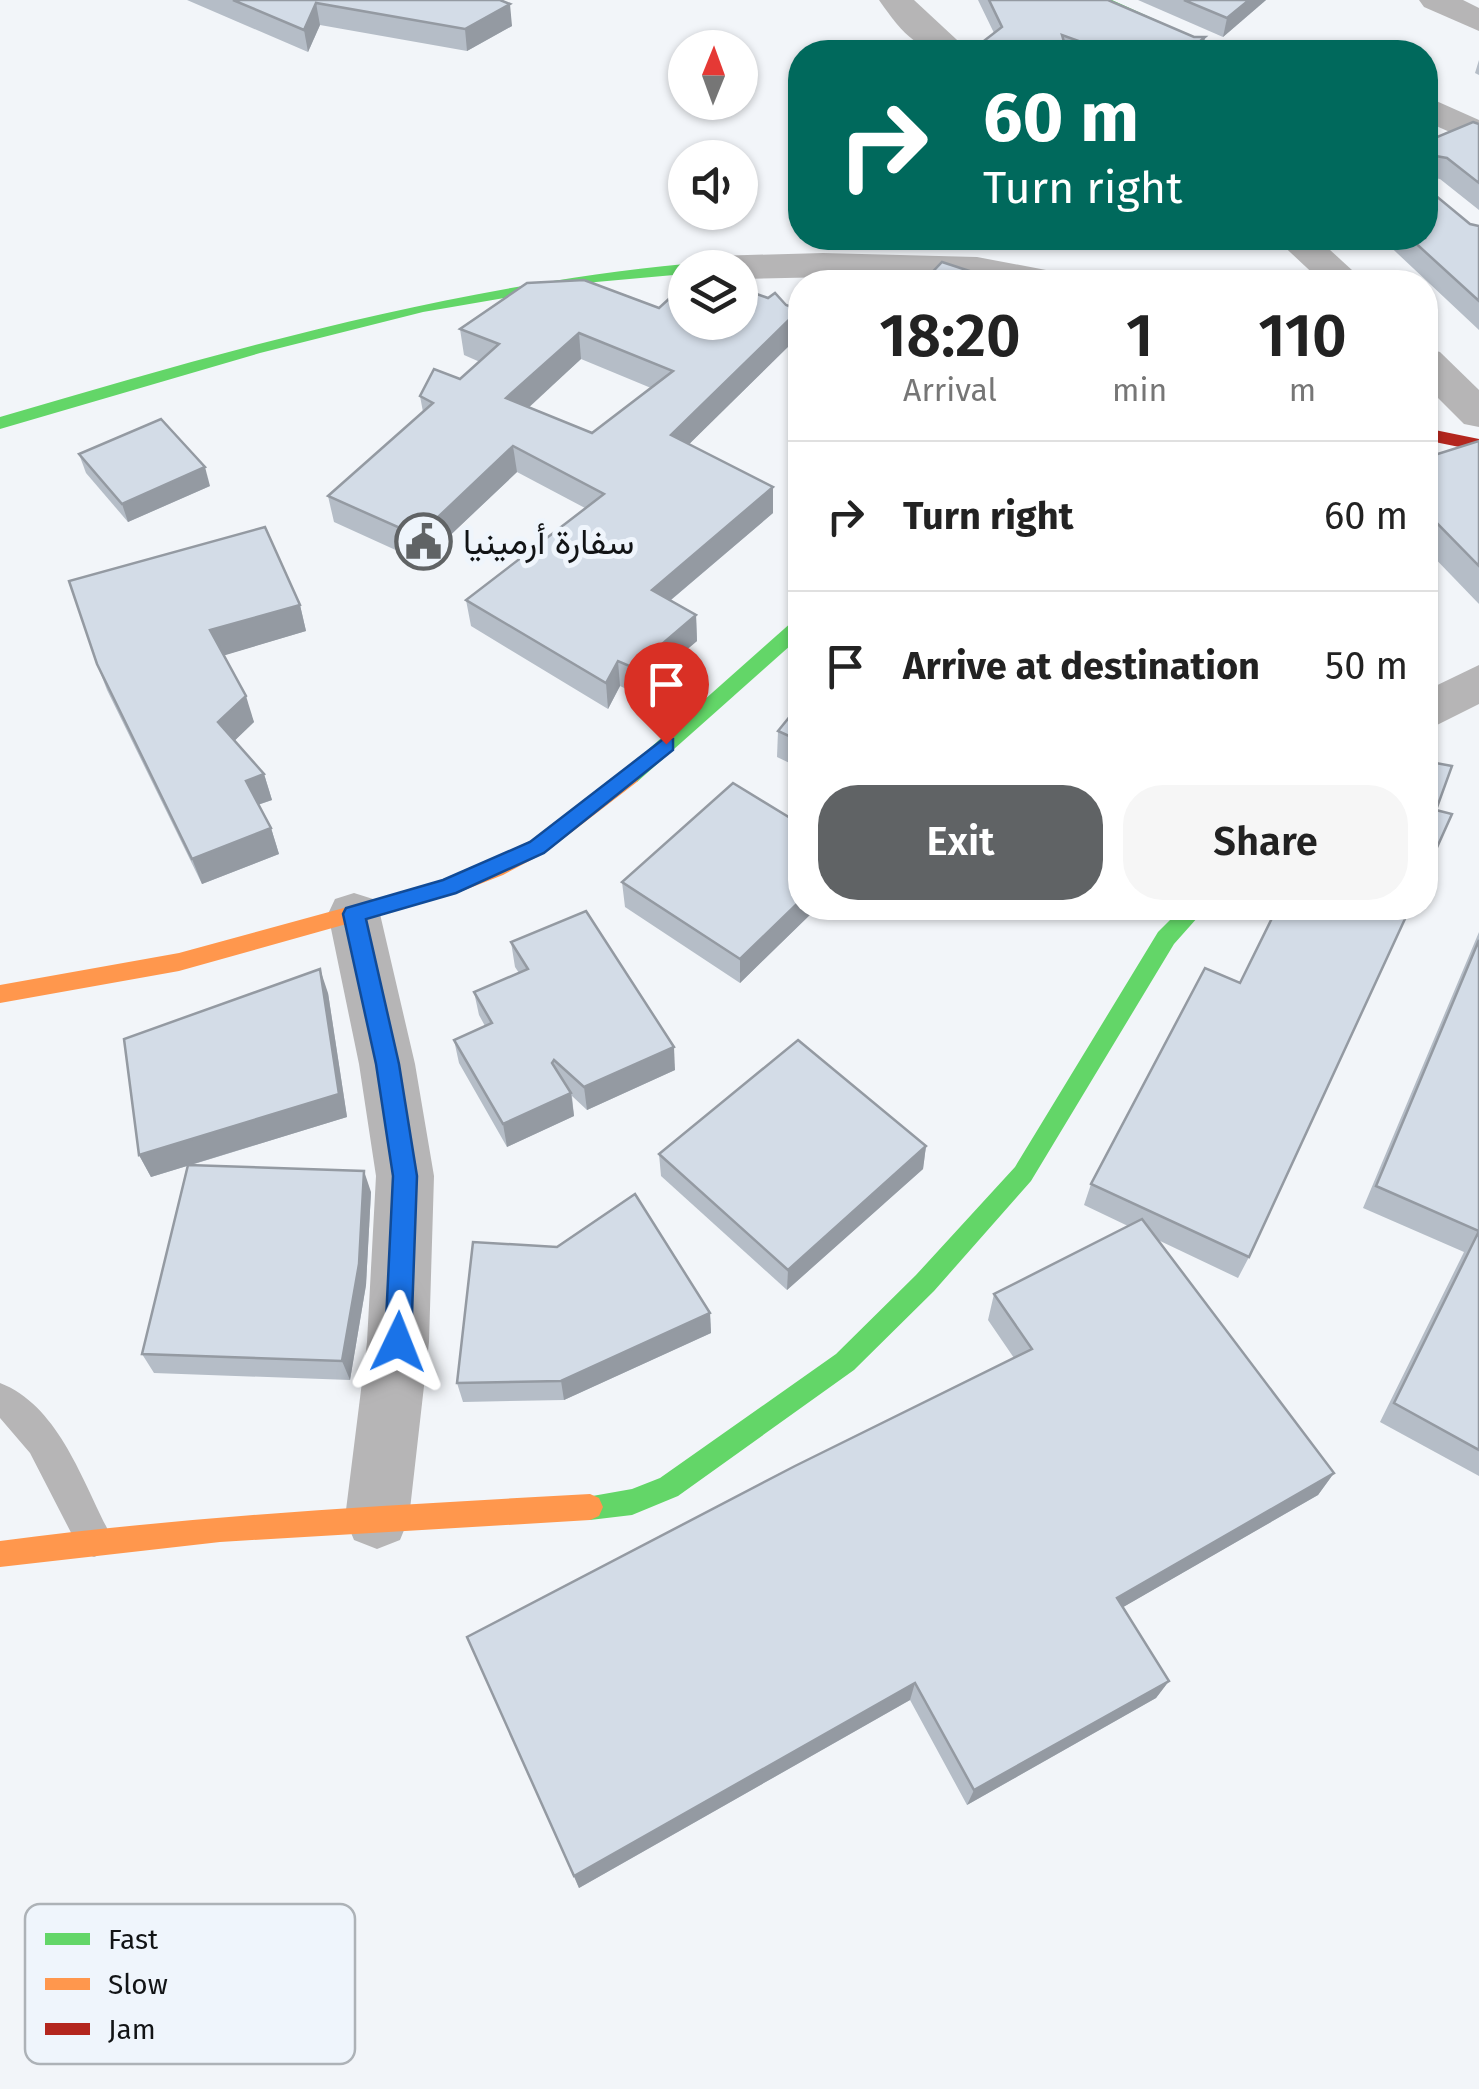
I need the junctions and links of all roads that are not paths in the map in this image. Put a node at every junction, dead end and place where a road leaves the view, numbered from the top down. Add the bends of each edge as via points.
1 (896, 0) edge
2 (1100, 0) edge
3 (1436, 0) edge
4 (1479, 22) edge
5 (937, 40) edge
6 (1192, 40) edge
7 (1438, 114) edge
8 (1479, 134) edge
9 (1308, 250) edge
10 (758, 267) edge
11 (668, 269) edge
12 (1006, 270) edge
13 (1331, 270) edge
14 (1438, 374) edge
15 (1479, 414) edge
16 (0, 423) edge
17 (1438, 437) edge
18 (1479, 445) edge
19 (788, 637) edge
20 (1477, 685) edge
21 (1438, 707) edge
22 (354, 914) junction
23 (1183, 920) edge
24 (0, 994) edge
25 (0, 1399) edge
26 (376, 1518) junction
27 (94, 1540) junction
28 (0, 1554) edge

1 - 5 street
2 - 6 street
3 - 4 street
7 - 8 street
9 - 13 street
10 - 12 street
11 - 16 street via 484,291
14 - 15 street
17 - 18 street
19 - 22 street via 537,847 449,887
20 - 21 street
22 - 24 street via 252,946
22 - 26 street via 405,1176 398,1342
23 - 26 street via 1166,938 1023,1174 845,1362 669,1487 632,1502
25 - 27 lane via 43,1444
26 - 27 street
27 - 28 street

